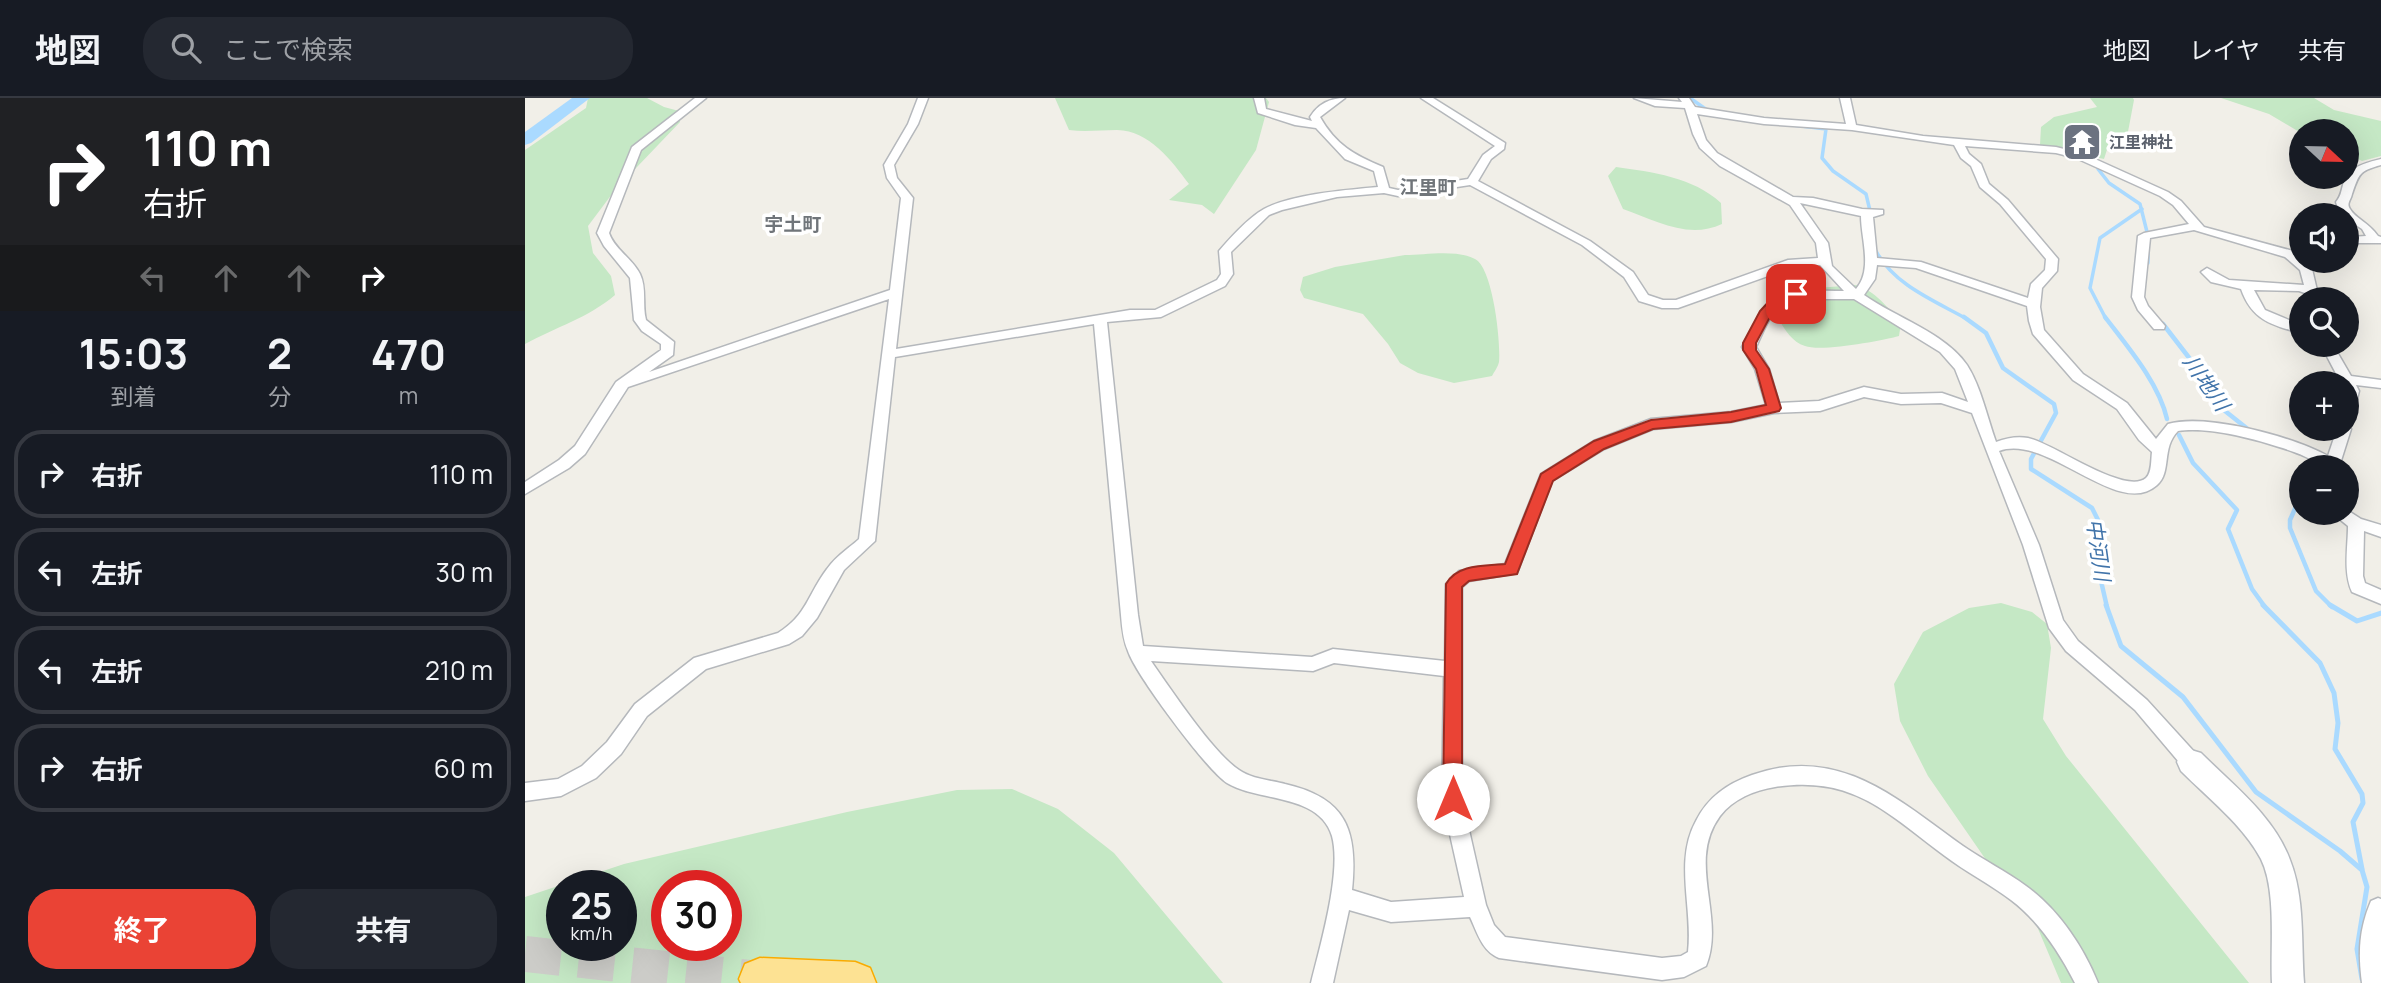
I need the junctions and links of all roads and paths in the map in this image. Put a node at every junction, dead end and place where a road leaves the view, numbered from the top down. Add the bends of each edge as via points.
1 (701, 98) edge
2 (923, 98) edge
3 (1259, 98) edge
4 (1340, 98) edge
5 (1426, 98) edge
6 (1639, 98) edge
7 (1845, 98) edge
8 (1689, 104) edge
9 (1319, 125) junction
10 (1852, 127) junction
11 (1958, 142) junction
12 (2381, 162) edge
13 (1472, 182) junction
14 (1384, 190) junction
15 (1791, 201) junction
16 (2195, 226) junction
17 (2359, 239) edge
18 (2377, 239) edge
19 (2289, 250) edge
20 (1824, 261) junction
21 (1877, 262) junction
22 (2207, 272) dead end
23 (2246, 286) junction
24 (2293, 287) edge
25 (896, 292) junction
26 (1856, 295) junction
27 (2035, 304) junction
28 (1100, 319) junction
29 (2159, 326) dead end
30 (2289, 326) edge
31 (888, 354) junction
32 (2359, 381) edge
33 (2381, 384) edge
34 (621, 385) junction
35 (1774, 408) junction
36 (1977, 410) junction
37 (2029, 444) joint
38 (1991, 449) junction
39 (2158, 449) junction
40 (2310, 455) edge
41 (525, 489) edge
42 (2359, 524) edge
43 (2356, 525) edge
44 (2381, 531) edge
45 (2381, 597) edge
46 (1137, 653) junction
47 (1451, 670) junction
48 (2192, 762) joint
49 (525, 792) edge
50 (1338, 905) junction
51 (1476, 906) junction
52 (2379, 915) edge
53 (760, 979) dead end
54 (836, 982) edge
55 (1322, 983) edge
56 (2087, 983) edge
57 (2288, 983) edge
58 (2373, 983) edge

1 - 34 street via 636,149 603,233 638,281 638,315 643,326 669,346 662,358
2 - 25 street via 889,164 892,178 907,198
3 - 9 street via 1261,111
4 - 9 street via 1319,111 1315,117
5 - 13 street via 1500,143
6 - 8 street
7 - 10 street
8 - 10 street via 1772,121
8 - 15 street via 1697,134 1709,151
9 - 14 street via 1349,157 1379,169
10 - 11 street
11 - 16 street via 2080,156 2164,194 2189,214
11 - 27 street via 1976,164 1984,185 2052,259 2051,271 2035,287
12 - 18 street via 2360,169 2350,180 2349,194 2342,202 2342,209
13 - 14 street via 1398,193
13 - 20 street via 1586,243 1629,275 1643,298 1662,304 1678,304 1792,263
14 - 28 street via 1337,194 1271,209 1225,251 1227,274 1221,283 1157,314
15 - 20 street via 1824,245
15 - 21 street via 1826,202 1872,213 1865,228
16 - 19 street
16 - 29 street via 2144,236 2138,297
17 - 18 street
20 - 26 street
21 - 26 street
21 - 27 street via 1917,265
22 - 23 street via 2214,280
23 - 24 street
23 - 30 street via 2265,319
25 - 31 street
25 - 34 street
26 - 35 street via 1789,295 1766,311 1749,347 1762,369
26 - 36 street via 1945,349 1961,367
27 - 39 street via 2038,331 2078,377 2122,406
28 - 31 street
28 - 46 street
31 - 49 street via 869,537 835,569 805,625 783,639 701,663 641,710 614,748 589,772 561,787
32 - 33 street
34 - 41 street via 580,450
35 - 36 street via 1820,406 1864,392 1901,399 1942,398
35 - 47 street via 1651,424 1599,445 1546,478 1511,569 1465,575 1454,584
36 - 38 street
37 - 38 street via 2008,443
37 - 39 street via 2106,482 2128,487 2155,481
38 - 48 street via 2031,545 2055,623 2072,646 2141,705
39 - 40 street via 2171,429 2182,425 2229,431
42 - 44 street
43 - 45 street via 2358,587
46 - 47 street via 1313,664 1332,656
46 - 50 street via 1225,771 1248,783 1307,799 1338,826 1344,852
47 - 51 street via 1453,799
48 - 57 street via 2276,859
50 - 51 street via 1391,912
50 - 55 street
51 - 56 street via 1499,947 1662,970 1684,966 1698,958 1702,936 1693,856 1713,809 1732,793 1759,781 1795,773 1821,774 1876,793 2025,898 2064,940
52 - 58 street via 2370,937
53 - 54 highway

